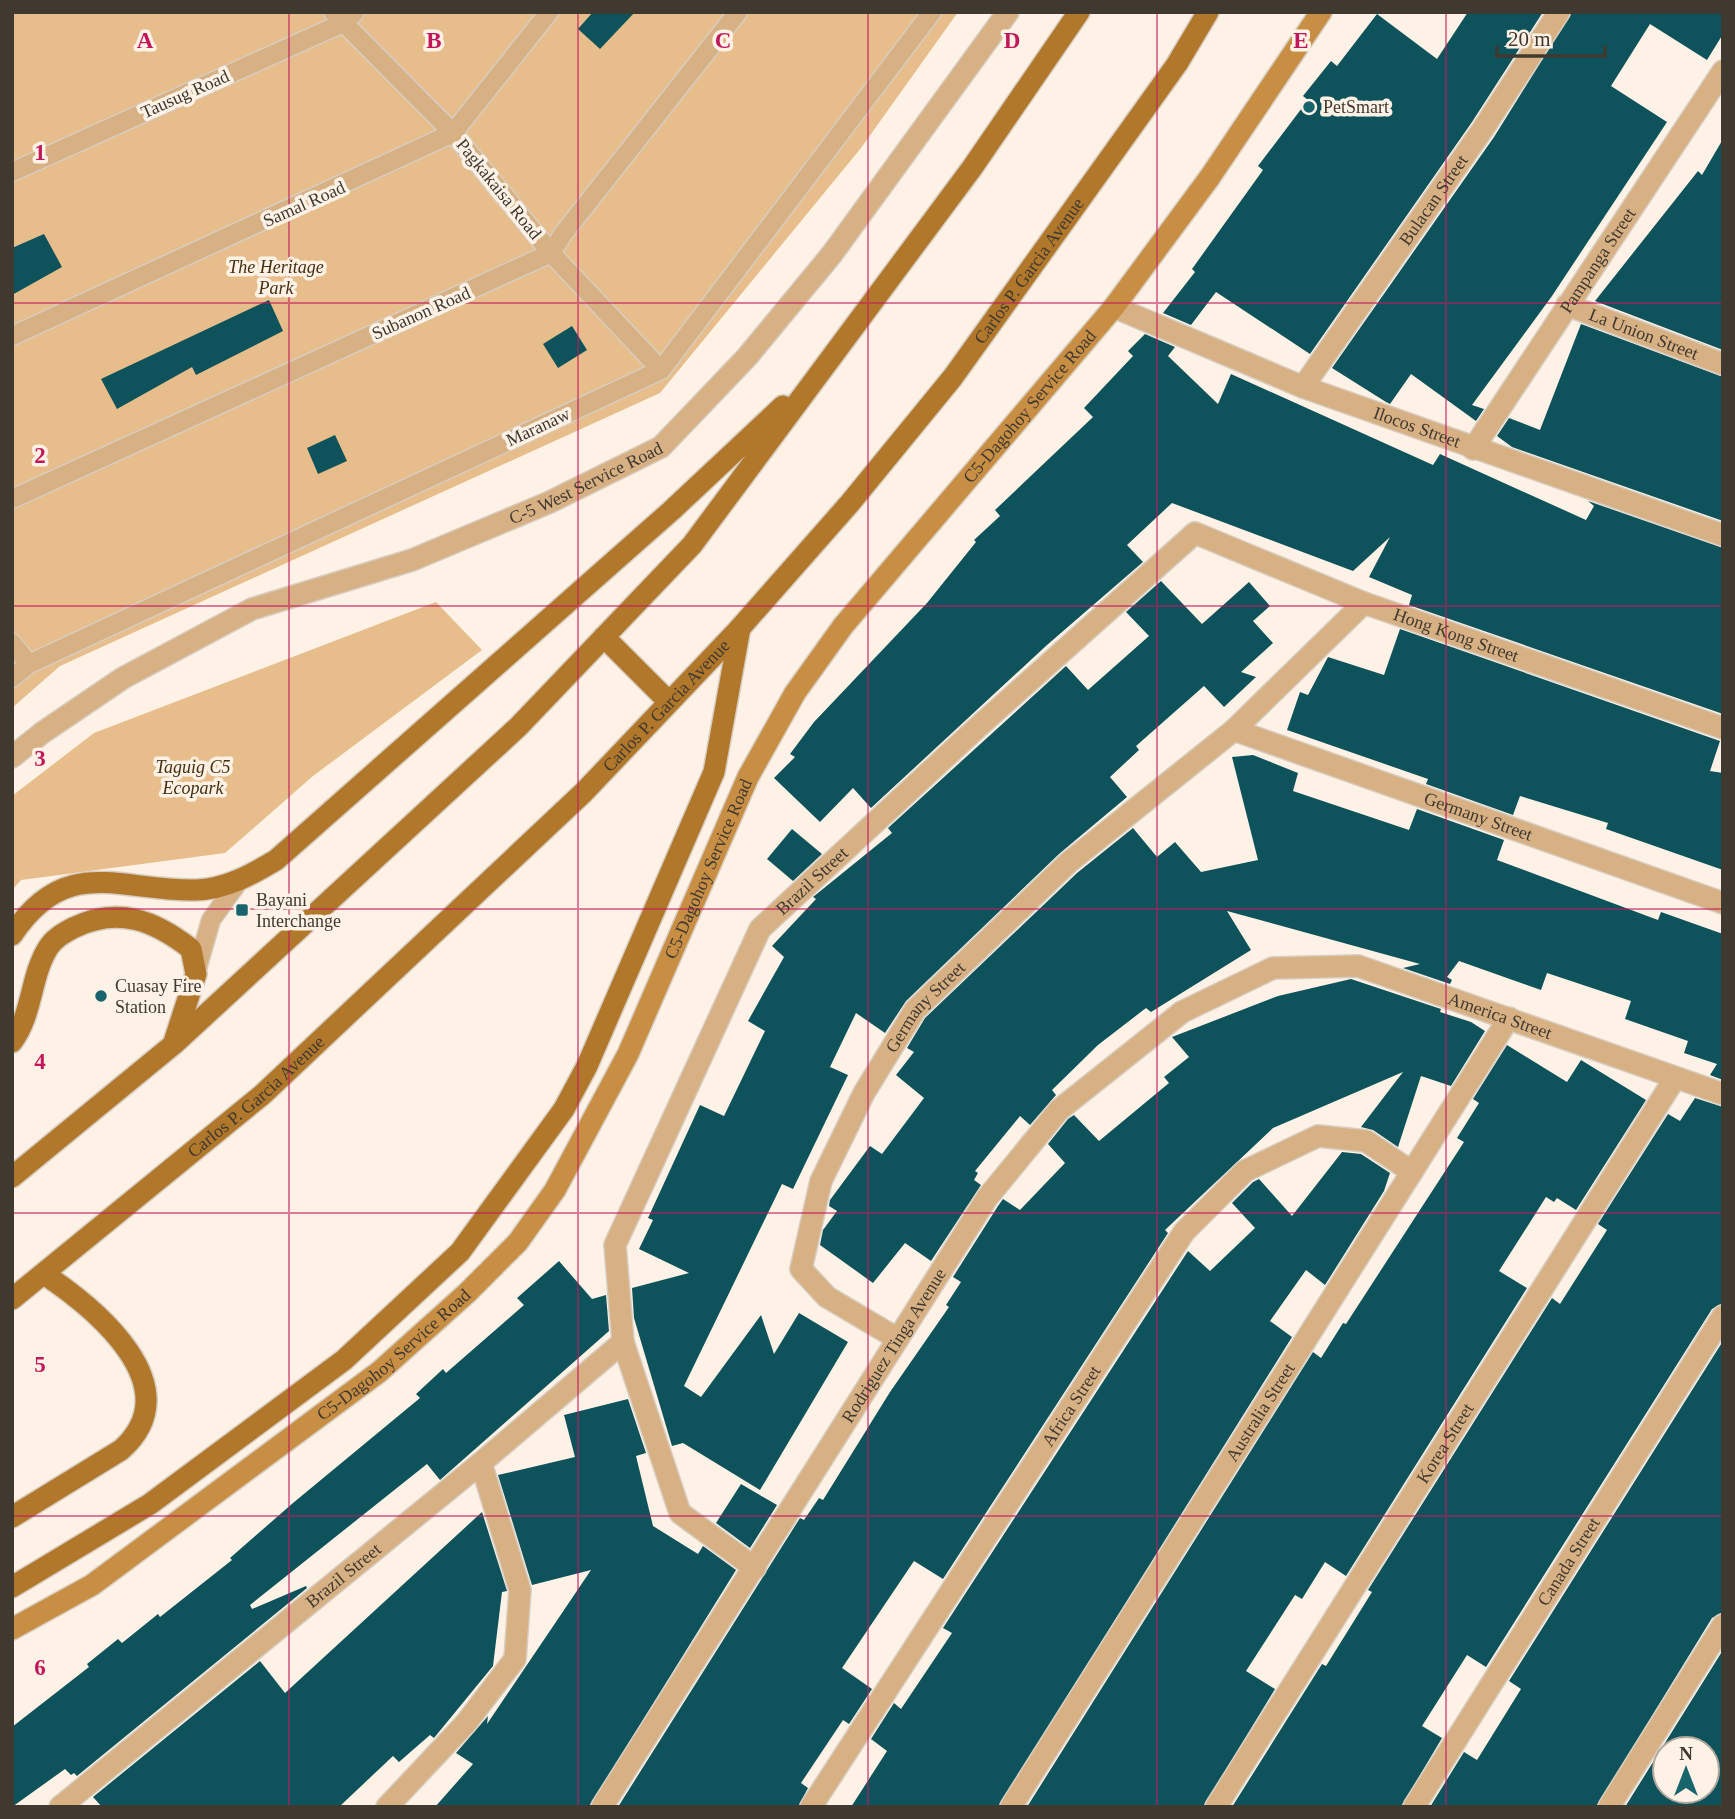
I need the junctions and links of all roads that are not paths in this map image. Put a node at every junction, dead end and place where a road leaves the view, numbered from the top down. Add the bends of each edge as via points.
1 (549, 12) edge
2 (738, 12) edge
3 (932, 12) edge
4 (1007, 12) edge
5 (1079, 12) edge
6 (1208, 12) edge
7 (1321, 12) edge
8 (1559, 12) edge
9 (344, 16) edge
10 (1723, 71) edge
11 (453, 133) junction
12 (12, 172) edge
13 (551, 253) junction
14 (1567, 305) junction
15 (1114, 307) junction
16 (12, 335) edge
17 (1723, 364) edge
18 (825, 368) junction
19 (661, 370) junction
20 (1303, 387) junction
21 (1473, 449) junction
22 (12, 499) edge
23 (1195, 533) joint
24 (1723, 535) edge
25 (1364, 603) junction
26 (740, 628) junction
27 (604, 638) junction
28 (12, 643) edge
29 (29, 664) junction
30 (12, 678) edge
31 (669, 702) junction
32 (1723, 728) edge
33 (1234, 730) junction
34 (12, 757) edge
35 (239, 881) junction
36 (1723, 903) edge
37 (12, 934) edge
38 (1273, 968) joint
39 (196, 974) junction
40 (1509, 1018) junction
41 (12, 1042) edge
42 (174, 1044) junction
43 (1675, 1078) junction
44 (1723, 1094) edge
45 (1412, 1172) junction
46 (12, 1177) edge
47 (44, 1274) junction
48 (12, 1299) edge
49 (1723, 1316) edge
50 (898, 1339) junction
51 (624, 1342) junction
52 (481, 1463) junction
53 (12, 1517) edge
54 (755, 1567) junction
55 (12, 1587) edge
56 (1723, 1625) edge
57 (12, 1629) edge
58 (60, 1807) edge
59 (387, 1807) edge
60 (602, 1807) edge
61 (811, 1807) edge
62 (1010, 1807) edge
63 (1216, 1807) edge
64 (1414, 1807) edge
65 (1609, 1807) edge

1 - 11 lane, Samal Road
2 - 13 lane via 562,233
3 - 19 lane, Maranaw
4 - 34 street, C-5 West Service Road via 832,254 747,357 661,447 550,502 412,560 252,609 122,678
5 - 18 main road via 972,168
6 - 26 main road, Carlos P. Garcia Avenue via 1177,64 953,376
7 - 15 main road, C5-Dagohoy Service Road via 1210,177
8 - 20 street, Bulacan Street
9 - 11 lane, Pagkakaisa Road
9 - 12 lane, Tausug Road
10 - 14 street, Pampanga Street
11 - 13 lane, Pagkakaisa Road
11 - 16 lane, Samal Road
13 - 19 lane, Pagkakaisa Road
13 - 22 lane, Subanon Road
14 - 17 street, La Union Street
14 - 21 street, Pampanga Street
15 - 20 street, Ilocos Street
15 - 57 main road, C5-Dagohoy Service Road via 843,626 795,694 748,778 628,1054 555,1190 518,1242 368,1380 92,1586
18 - 27 main road via 692,545
18 - 35 main road via 293,847
19 - 29 lane, Maranaw
20 - 21 street, Ilocos Street
21 - 24 street, Ilocos Street
23 - 25 street, Hong Kong Street
23 - 51 street, Brazil Street via 760,929 615,1245
25 - 32 street, Hong Kong Street
25 - 33 street, Germany Street
26 - 31 main road, Carlos P. Garcia Avenue
26 - 55 main road via 714,772 587,1066 564,1109 460,1252 344,1360 150,1504
27 - 31 main road
27 - 42 main road via 518,727
28 - 29 lane
29 - 30 lane, Maranaw
31 - 47 main road, Carlos P. Garcia Avenue via 584,792 262,1095
33 - 36 street, Germany Street
33 - 50 street, Germany Street via 1068,863 924,1001 864,1093 821,1181 801,1269 827,1297
35 - 37 main road via 196,890 131,882 83,884 46,898
35 - 39 lane via 211,920
38 - 40 street, America Street via 1358,966
38 - 50 street, Rodriguez Tinga Avenue via 1182,1012 1059,1110 987,1198
39 - 41 main road via 191,949 167,929 115,916 90,920 60,935 49,947 24,1026
39 - 42 main road
40 - 43 street, America Street
40 - 45 street, Australia Street
42 - 46 main road
43 - 44 street, America Street
43 - 63 street, Korea Street
45 - 61 street, Africa Street via 1366,1141 1318,1136 1245,1171 1184,1231
45 - 62 street, Australia Street
47 - 48 main road, Carlos P. Garcia Avenue
47 - 53 main road via 106,1321 129,1349 144,1386 146,1405 135,1438 121,1450
49 - 64 street, Canada Street
50 - 54 street, Rodriguez Tinga Avenue
51 - 52 street, Brazil Street
51 - 54 street, Brazil Street via 680,1513
52 - 58 street, Brazil Street
52 - 59 street via 520,1590 515,1659 466,1723
54 - 60 street, Rodriguez Tinga Avenue
56 - 65 street

